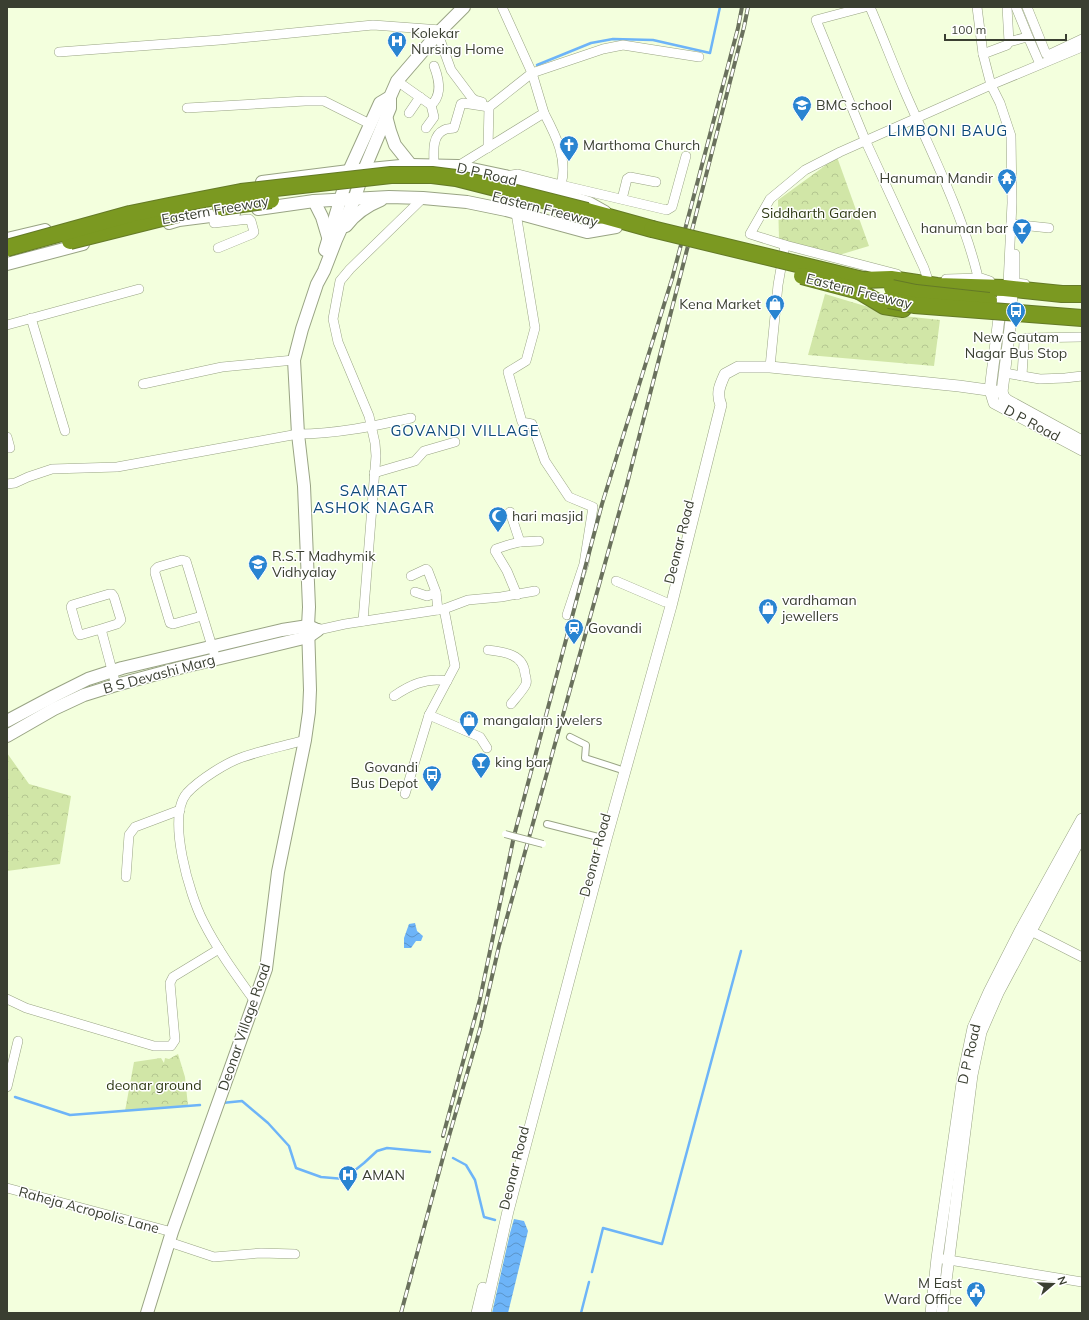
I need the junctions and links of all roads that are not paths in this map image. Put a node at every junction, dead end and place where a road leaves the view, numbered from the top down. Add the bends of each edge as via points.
1 (464, 7) edge
2 (502, 7) edge
3 (865, 7) edge
4 (870, 7) edge
5 (977, 7) edge
6 (1007, 7) edge
7 (1016, 7) edge
8 (1027, 7) edge
9 (1022, 22) junction
10 (1008, 26) junction
11 (439, 32) junction
12 (1029, 39) junction
13 (1082, 39) edge
14 (1009, 42) junction
15 (1082, 47) edge
16 (60, 52) dead end
17 (983, 54) junction
18 (699, 57) dead end
19 (1040, 64) junction
20 (434, 66) dead end
21 (531, 71) junction
22 (397, 81) junction
23 (991, 85) junction
24 (390, 96) junction
25 (420, 97) junction
26 (431, 105) junction
27 (489, 107) junction
28 (187, 108) dead end
29 (409, 113) dead end
30 (544, 113) junction
31 (386, 116) junction
32 (917, 118) junction
33 (370, 124) junction
34 (426, 128) dead end
35 (866, 142) junction
36 (488, 148) junction
37 (686, 156) dead end
38 (411, 166) junction
39 (434, 166) junction
40 (458, 166) junction
41 (364, 170) junction
42 (350, 171) junction
43 (506, 176) junction
44 (656, 182) dead end
45 (561, 185) junction
46 (389, 197) junction
47 (423, 198) junction
48 (622, 199) junction
49 (340, 200) junction
50 (354, 200) junction
51 (314, 202) junction
52 (516, 213) junction
53 (236, 216) junction
54 (586, 216) junction
55 (214, 223) dead end
56 (617, 223) junction
57 (1013, 224) junction
58 (1049, 228) dead end
59 (7, 239) edge
60 (332, 239) junction
61 (785, 245) junction
62 (7, 248) edge
63 (218, 248) dead end
64 (7, 257) edge
65 (7, 264) edge
66 (977, 273) dead end
67 (926, 277) junction
68 (861, 286) junction
69 (1007, 286) junction
70 (1041, 286) dead end
71 (139, 289) dead end
72 (890, 294) junction
73 (1082, 294) edge
74 (1082, 307) edge
75 (31, 318) junction
76 (1082, 318) edge
77 (1005, 319) junction
78 (1082, 324) edge
79 (7, 325) edge
80 (1082, 338) edge
81 (294, 360) junction
82 (770, 367) junction
83 (1005, 373) junction
84 (1022, 376) junction
85 (1082, 376) edge
86 (143, 384) dead end
87 (990, 390) junction
88 (1002, 392) junction
89 (411, 418) dead end
90 (371, 427) junction
91 (65, 431) dead end
92 (298, 434) junction
93 (7, 437) edge
94 (1082, 441) edge
95 (454, 442) dead end
96 (10, 448) dead end
97 (1082, 450) edge
98 (374, 473) junction
99 (7, 484) edge
100 (510, 512) dead end
101 (539, 541) dead end
102 (520, 542) junction
103 (682, 546) junction
104 (411, 576) dead end
105 (616, 581) dead end
106 (535, 591) dead end
107 (436, 593) junction
108 (517, 594) junction
109 (665, 602) junction
110 (441, 610) junction
111 (425, 612) junction
112 (567, 615) dead end
113 (202, 616) junction
114 (363, 621) junction
115 (101, 629) junction
116 (282, 630) junction
117 (311, 631) junction
118 (284, 642) junction
119 (212, 646) junction
120 (488, 650) dead end
121 (216, 660) junction
122 (113, 671) junction
123 (447, 680) junction
124 (116, 685) junction
125 (394, 696) dead end
126 (511, 704) dead end
127 (429, 715) junction
128 (7, 721) edge
129 (632, 734) junction
130 (7, 736) edge
131 (570, 737) dead end
132 (305, 740) junction
133 (487, 748) dead end
134 (618, 769) junction
135 (405, 794) dead end
136 (180, 810) junction
137 (1082, 819) edge
138 (547, 824) dead end
139 (505, 834) dead end
140 (1082, 835) edge
141 (603, 838) junction
142 (543, 844) dead end
143 (126, 877) dead end
144 (1039, 905) junction
145 (1030, 931) junction
146 (219, 949) junction
147 (1082, 956) edge
148 (7, 999) edge
149 (254, 1000) junction
150 (982, 1019) junction
151 (18, 1041) dead end
152 (7, 1087) edge
153 (7, 1188) edge
154 (510, 1193) junction
155 (170, 1237) junction
156 (295, 1254) dead end
157 (943, 1259) junction
158 (1082, 1282) edge
159 (147, 1313) edge
160 (477, 1313) edge
161 (485, 1313) edge
162 (932, 1313) edge
163 (942, 1313) edge

1 - 11 main road
2 - 21 street via 518,48
3 - 35 street via 816,20
4 - 32 street
5 - 17 street
6 - 10 street
7 - 9 street
8 - 13 street via 1046,54
9 - 10 street
9 - 12 street
10 - 14 street
11 - 16 street via 373,24 220,40
11 - 21 street via 451,70 475,100 488,102
11 - 22 main road
12 - 14 street via 1025,37
12 - 19 street
14 - 17 street
15 - 19 street
17 - 23 street
18 - 21 street via 623,45
19 - 23 street
20 - 26 street via 439,93
21 - 27 street
21 - 30 street
22 - 24 main road
22 - 25 street
23 - 32 street
23 - 57 street via 1011,136
24 - 31 main road via 390,108
24 - 33 main road via 380,103
25 - 26 street
25 - 29 street
26 - 34 street via 434,117
27 - 36 street
27 - 39 street via 462,104 454,128 444,130 437,136 434,143
28 - 33 street via 324,101
30 - 36 street
30 - 45 street via 556,137 564,162
31 - 38 main road via 395,145
31 - 41 main road
32 - 35 street
32 - 66 street via 961,218
33 - 42 main road
35 - 61 street via 806,170 770,199 750,234
35 - 67 street
36 - 40 street
37 - 48 street via 672,207 667,210
38 - 39 main road, D P Road
38 - 41 main road, D P Road
39 - 40 main road, D P Road
40 - 43 main road, D P Road
41 - 42 main road, D P Road
41 - 50 main road
42 - 49 main road
42 - 59 main road, D P Road via 197,193 130,207
43 - 45 street via 518,174
43 - 56 main road, D P Road via 589,202
44 - 48 street via 630,177 626,179
45 - 48 street
46 - 47 main road
46 - 50 main road
46 - 60 main road via 357,213
47 - 52 main road via 467,202
47 - 90 street via 340,281 333,319 336,334 369,416
49 - 50 main road
49 - 51 main road
49 - 60 main road
50 - 60 main road
51 - 53 main road
51 - 60 main road
52 - 56 main road via 587,232
52 - 112 street via 535,328 526,361 508,372 522,422 532,424 544,461 569,497 593,507 584,564
53 - 55 street
53 - 63 street via 251,221 254,232
53 - 65 main road via 179,220
54 - 56 highway, Eastern Freeway
54 - 62 highway, Eastern Freeway, bridge via 456,178 392,175 241,192 130,214
54 - 64 highway, Eastern Freeway, bridge via 454,186 395,182 176,214
56 - 68 highway, Eastern Freeway, bridge
57 - 58 street
57 - 69 street
60 - 81 main road, Deonar Village Road
61 - 67 street via 906,276
61 - 82 street via 778,285
67 - 69 street via 981,278
68 - 69 highway via 891,280 937,286
68 - 72 highway, Eastern Freeway
68 - 77 highway via 884,306 927,314
69 - 70 street
69 - 73 highway via 1062,294
69 - 77 street
71 - 75 street
72 - 74 highway, Eastern Freeway, bridge via 916,293 1039,306
72 - 76 highway, Eastern Freeway, bridge via 914,305
75 - 79 street
75 - 91 street
77 - 78 highway
77 - 83 street
77 - 87 street
80 - 84 street via 1026,338
81 - 86 street via 222,367
81 - 92 main road, Deonar Village Road
82 - 87 street, Deonar Road
82 - 103 street, Deonar Road via 738,367 725,374 718,398 714,402 712,424
83 - 84 street
83 - 88 street
84 - 85 street via 1040,379
87 - 88 street, Deonar Road
87 - 97 street, D P Road via 994,403
88 - 94 street, D P Road via 1007,400
89 - 90 street
90 - 92 street
90 - 98 street via 376,456
92 - 99 street via 117,467 52,469
92 - 117 main road, Deonar Village Road via 304,486
93 - 96 street
95 - 98 street via 424,451 415,461
98 - 114 street
100 - 102 street
101 - 102 street
102 - 108 street via 496,549
103 - 109 street, Deonar Road
103 - 129 street, Deonar Road via 671,606
104 - 107 street via 426,569
105 - 109 street
106 - 108 street, B S Devashi Marg
107 - 110 street
107 - 111 street via 429,596 418,593
108 - 110 street, B S Devashi Marg via 468,600
109 - 129 street, Deonar Road
110 - 111 street, B S Devashi Marg
110 - 123 street via 455,666
111 - 114 street, B S Devashi Marg
113 - 113 street via 186,561 182,560 155,570 170,623
113 - 119 street
114 - 117 street, B S Devashi Marg
115 - 115 street via 117,624 121,620 112,594 72,605 80,635
115 - 122 street
116 - 117 main road, B S Devashi Marg
116 - 118 main road
116 - 119 main road, B S Devashi Marg
117 - 118 main road, B S Devashi Marg
117 - 132 main road, Deonar Village Road via 309,712
118 - 121 main road, B S Devashi Marg
119 - 121 street
119 - 122 main road, B S Devashi Marg
120 - 126 street via 512,655 525,667 526,683
121 - 124 main road, B S Devashi Marg
122 - 124 street
122 - 128 main road, B S Devashi Marg via 88,679
123 - 125 street via 420,682
123 - 127 street
124 - 130 main road, B S Devashi Marg via 60,706
127 - 133 street via 480,737
127 - 135 street
129 - 134 street, Deonar Road
129 - 141 street, Deonar Road
131 - 134 street via 586,745 585,758
132 - 136 street via 242,757 207,776 186,794
132 - 149 main road, Deonar Village Road via 278,872 266,970
134 - 141 street, Deonar Road
136 - 143 street via 135,827 129,835
136 - 146 street via 179,833 185,873 202,920
137 - 144 street, D P Road
138 - 141 street
139 - 142 street, bridge
140 - 144 street, D P Road
141 - 154 street, Deonar Road
144 - 145 street, D P Road
144 - 150 street, D P Road via 989,992
145 - 147 street
145 - 150 street, D P Road
146 - 148 street via 173,977 170,983 175,1040 171,1046 154,1046 26,1008
146 - 149 street
149 - 155 main road, Deonar Village Road
150 - 157 street, D P Road via 973,1028
151 - 152 street
153 - 155 street, Raheja Acropolis Lane
154 - 160 street, Deonar Road
154 - 161 street, Deonar Road
155 - 156 street, Raheja Acropolis Lane via 214,1257 261,1253
155 - 159 main road, Deonar Village Road
157 - 158 street
157 - 162 street, D P Road
157 - 163 street, D P Road

